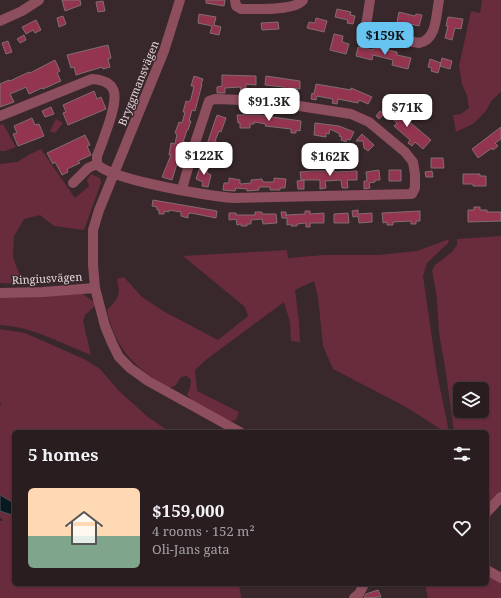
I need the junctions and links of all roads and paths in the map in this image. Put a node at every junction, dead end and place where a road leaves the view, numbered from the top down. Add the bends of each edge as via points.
1 (39, 0) edge
2 (180, 0) edge
3 (235, 0) edge
4 (302, 0) edge
5 (370, 0) edge
6 (439, 0) edge
7 (0, 21) edge
8 (0, 116) edge
9 (97, 164) junction
10 (114, 173) junction
11 (73, 183) dead end
12 (182, 189) junction
13 (96, 288) junction
14 (0, 292) edge
15 (236, 430) edge
16 (501, 497) edge
17 (489, 510) edge
18 (489, 571) edge
19 (501, 578) edge
20 (363, 586) edge
21 (354, 598) edge

1 - 7 street
2 - 10 street, Bryggmansvägen via 164,51
3 - 4 street via 236,6 241,9 286,8 300,4
5 - 6 street via 367,31 419,43 430,38
8 - 9 street via 92,79 100,79 111,86 115,102 97,156
9 - 10 street
9 - 11 street via 88,168
10 - 12 street
10 - 13 street, Bryggmansvägen via 93,230
12 - 12 street via 210,101 215,99 267,101 350,114 369,122 405,152 413,162 416,174 412,194 405,195 234,198
13 - 14 street, Ringiusvägen
13 - 15 street, Bryggmansvägen via 112,344 130,368 148,381
16 - 17 street
18 - 19 street
20 - 21 street

